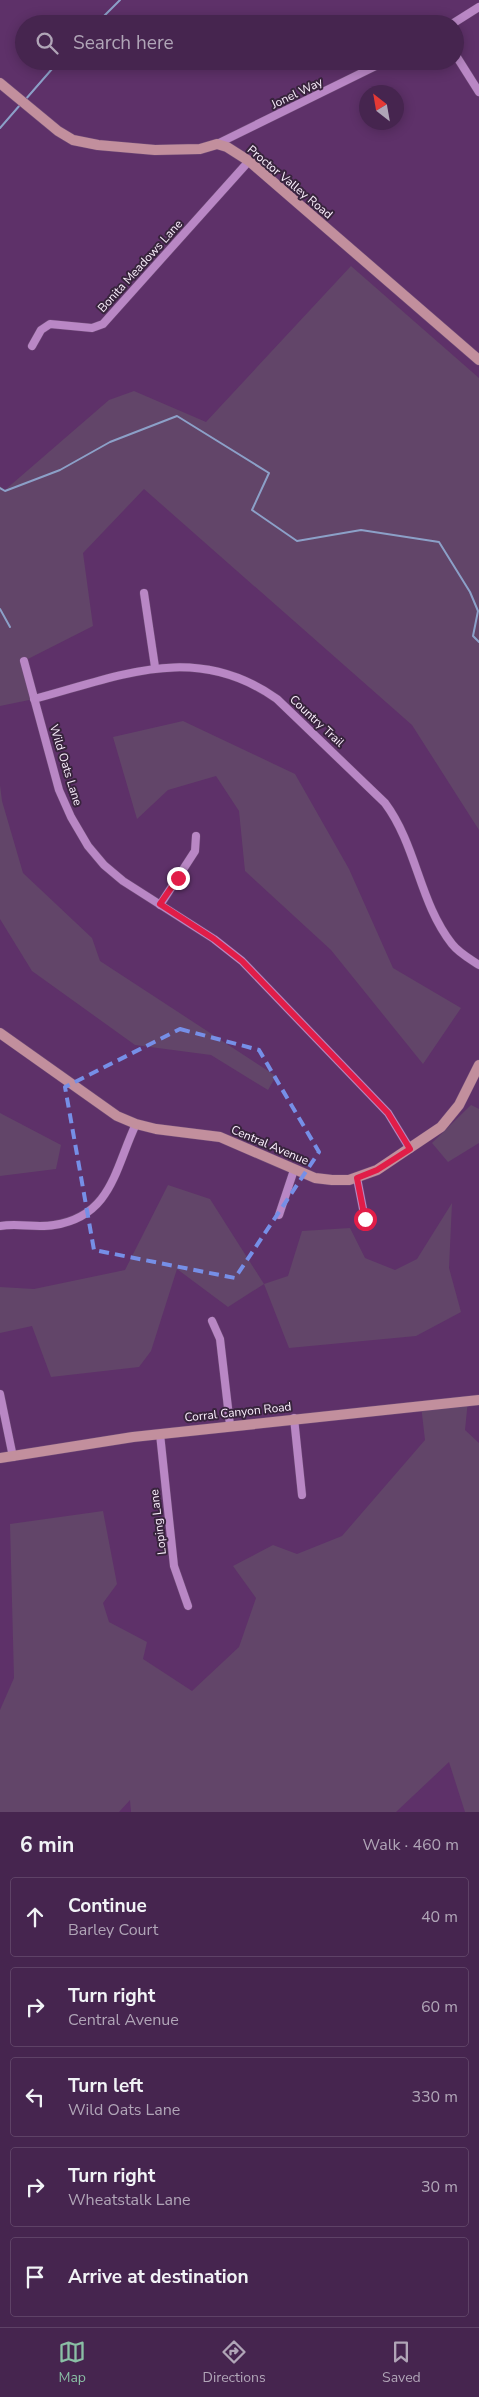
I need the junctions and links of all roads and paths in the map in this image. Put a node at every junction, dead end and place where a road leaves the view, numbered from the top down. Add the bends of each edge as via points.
1 (479, 7) edge
2 (464, 16) edge
3 (464, 68) edge
4 (368, 70) edge
5 (1, 84) edge
6 (479, 92) edge
7 (216, 144) junction
8 (249, 161) junction
9 (32, 346) dead end
10 (479, 360) edge
11 (144, 593) dead end
12 (24, 661) dead end
13 (156, 667) junction
14 (34, 699) junction
15 (196, 836) dead end
16 (160, 904) junction
17 (479, 965) edge
18 (0, 1033) edge
19 (479, 1065) edge
20 (136, 1124) junction
21 (410, 1149) junction
22 (294, 1170) junction
23 (357, 1178) junction
24 (279, 1215) dead end
25 (365, 1219) dead end
26 (0, 1226) edge
27 (212, 1320) dead end
28 (0, 1394) edge
29 (479, 1400) edge
30 (294, 1418) junction
31 (230, 1425) junction
32 (160, 1434) junction
33 (13, 1457) junction
34 (0, 1458) edge
35 (302, 1495) dead end
36 (188, 1606) dead end

1 - 2 street
3 - 6 street
4 - 7 street, Jonel Way
5 - 7 street via 58,131 82,142 155,150
7 - 8 street, Proctor Valley Road
8 - 9 street, Bonita Meadows Lane via 103,324 92,328 50,324 41,330
8 - 10 street, Proctor Valley Road
11 - 13 street
12 - 14 street, Wild Oats Lane
13 - 14 street, Country Trail
13 - 17 street, Country Trail via 217,671 246,681 277,699 385,803 405,834 428,903 442,928 452,944
14 - 16 street, Wild Oats Lane via 59,790 81,836 113,873
15 - 16 street via 195,852
16 - 21 street, Wild Oats Lane via 242,961 388,1113
18 - 20 street, Central Avenue via 108,1110
19 - 21 street, Central Avenue via 450,1118
20 - 22 street, Central Avenue via 220,1137
20 - 26 street via 110,1188 93,1207 71,1220 53,1225
21 - 23 street, Central Avenue via 377,1170
22 - 23 street, Central Avenue via 324,1180
22 - 24 street
23 - 25 street
27 - 31 street via 220,1339
28 - 33 street
29 - 30 street, Corral Canyon Road
30 - 31 street, Corral Canyon Road
30 - 35 street
31 - 32 street, Corral Canyon Road
32 - 33 street, Corral Canyon Road
32 - 36 street, Loping Lane via 174,1566
33 - 34 street, Corral Canyon Road

